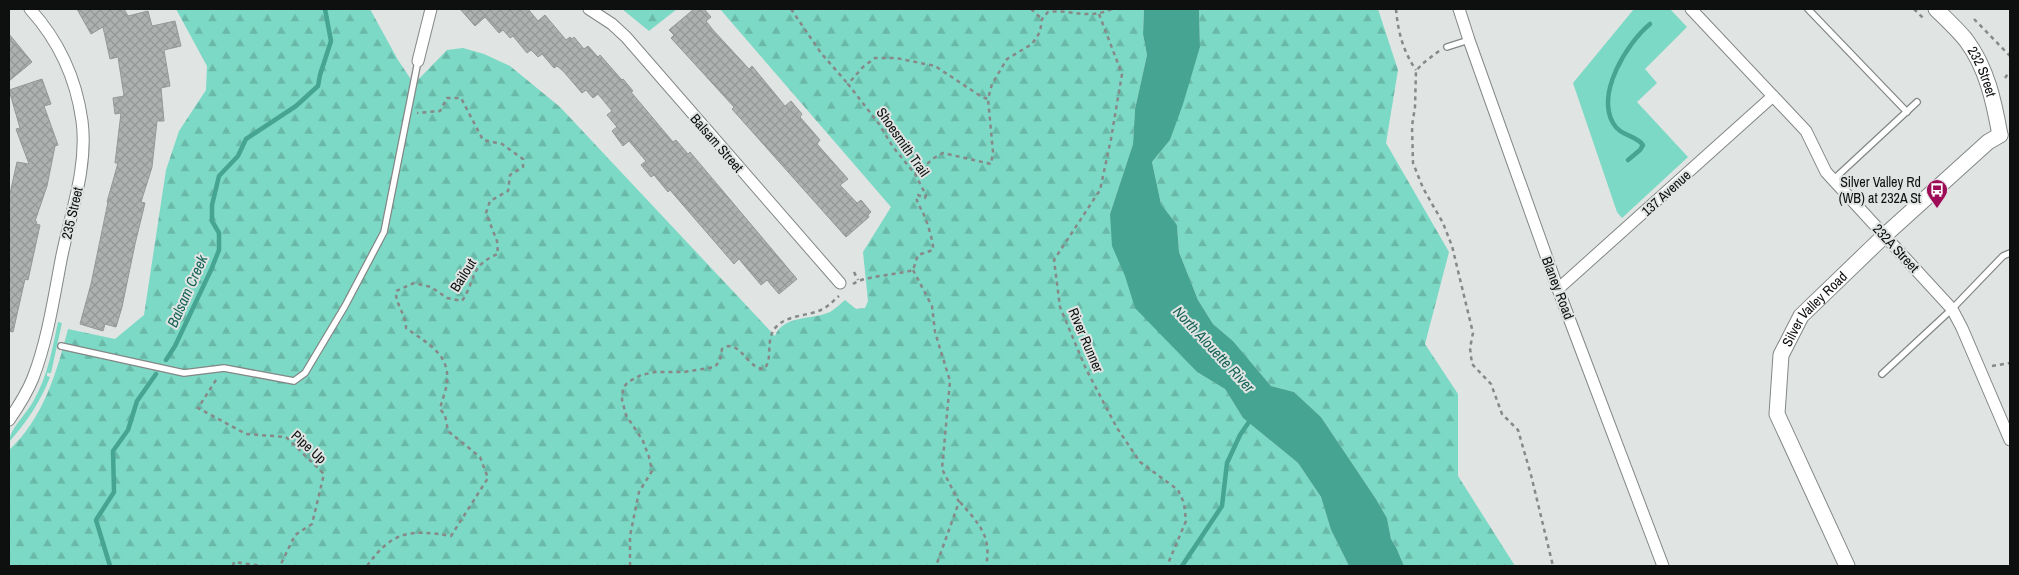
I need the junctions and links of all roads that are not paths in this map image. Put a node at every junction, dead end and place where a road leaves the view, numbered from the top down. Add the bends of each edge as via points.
1 (30, 9) edge
2 (431, 9) edge
3 (589, 9) edge
4 (1459, 9) edge
5 (1691, 9) edge
6 (1808, 9) edge
7 (1936, 9) edge
8 (1469, 40) junction
9 (1447, 47) road end
10 (418, 61) joint
11 (1773, 96) junction
12 (1917, 102) dead end
13 (1907, 112) junction
14 (2005, 138) edge
15 (1833, 180) junction
16 (1884, 236) junction
17 (2010, 253) edge
18 (844, 288) road end
19 (1558, 289) junction
20 (1952, 308) junction
21 (61, 346) dead end
22 (1882, 374) dead end
23 (9, 420) edge
24 (2010, 440) edge
25 (1663, 566) edge
26 (1847, 566) edge

1 - 23 street, 235 Street via 54,39 73,80 83,140 79,183 44,342 33,378
2 - 10 street
3 - 18 street, Balsam Street via 626,37
4 - 8 street, Blaney Road
5 - 11 street, 232A Street
6 - 13 lane
7 - 14 street, 232 Street via 1966,40 1978,60 1989,84
8 - 9 lane
8 - 19 street, Blaney Road
10 - 21 lane via 384,232 306,373 294,381 224,368 184,373
11 - 15 street, 232A Street via 1810,137 1823,168
11 - 19 street, 137 Avenue
12 - 13 lane
13 - 15 lane
14 - 16 street, Silver Valley Road via 1988,142
15 - 16 street, 232A Street
16 - 20 street, 232A Street
16 - 26 street, Silver Valley Road via 1801,316 1781,355 1777,414
17 - 20 lane via 2002,256
19 - 25 street, Blaney Road
20 - 22 lane
20 - 24 street, 232A Street

